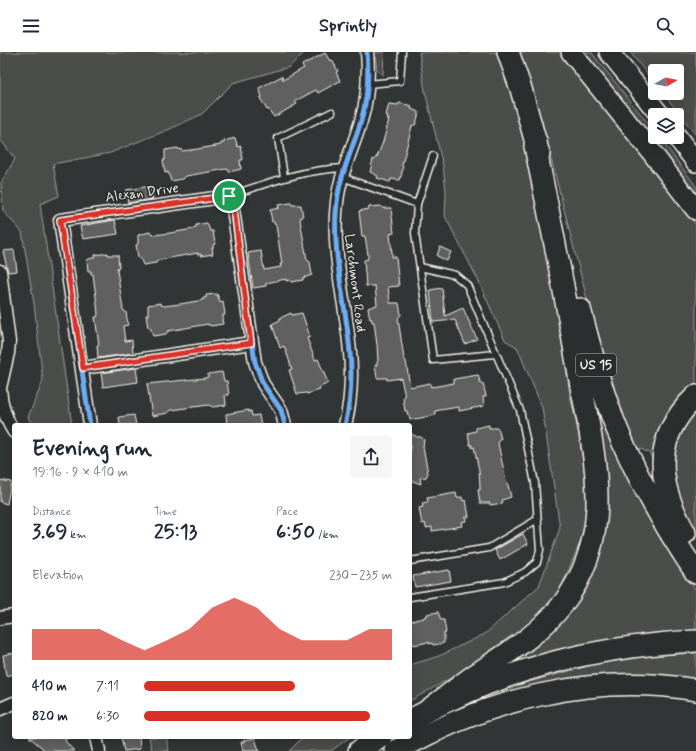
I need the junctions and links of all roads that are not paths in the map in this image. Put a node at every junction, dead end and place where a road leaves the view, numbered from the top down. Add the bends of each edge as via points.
1 (367, 52) edge
2 (402, 52) edge
3 (508, 52) edge
4 (571, 52) edge
5 (609, 52) edge
6 (368, 84) junction
7 (654, 108) edge
8 (332, 112) dead end
9 (536, 141) junction
10 (682, 144) edge
11 (433, 156) dead end
12 (696, 162) edge
13 (344, 172) junction
14 (284, 177) junction
15 (229, 196) junction
16 (418, 204) junction
17 (696, 210) edge
18 (420, 266) junction
19 (0, 270) edge
20 (251, 343) junction
21 (495, 354) junction
22 (2, 366) edge
23 (83, 368) junction
24 (0, 389) edge
25 (696, 396) edge
26 (1, 405) edge
27 (90, 423) edge
28 (284, 423) edge
29 (345, 423) edge
30 (12, 429) edge
31 (538, 519) junction
32 (696, 550) edge
33 (412, 561) edge
34 (696, 573) edge
35 (412, 597) edge
36 (12, 616) edge
37 (0, 618) edge
38 (696, 642) edge
39 (696, 690) edge
40 (12, 703) edge
41 (0, 709) edge
42 (428, 710) junction
43 (412, 719) edge
44 (96, 739) edge
45 (378, 739) edge
46 (99, 751) edge
47 (359, 751) edge
48 (396, 751) edge

1 - 6 street, Larchmont Road
2 - 6 lane via 400,81
3 - 9 highway, US 15
4 - 17 main road
5 - 7 main road
6 - 13 street, Larchmont Road via 362,121
8 - 14 lane via 278,138
9 - 34 highway, US 15 via 592,354 617,428 650,499
9 - 42 highway via 589,426 596,474 595,526 587,560 579,578 548,622 511,652
10 - 12 main road
11 - 16 lane
13 - 14 lane via 332,168
13 - 16 lane
13 - 29 street, Larchmont Road via 337,202 336,240 352,370
14 - 15 lane
15 - 20 street via 234,209
15 - 23 street, Alexan Drive via 60,220
16 - 18 lane via 415,233
18 - 21 lane via 455,275 467,285
18 - 21 lane via 433,360
19 - 22 street via 8,342 8,353
20 - 23 street
20 - 28 street via 258,374 281,410
21 - 31 lane via 520,410 535,483
22 - 24 street
23 - 27 street, Alexan Drive
24 - 26 street
25 - 32 highway via 677,417 670,430 663,458 665,487 670,501
26 - 30 street
31 - 33 lane via 489,548
31 - 35 lane via 540,550 537,562 525,572 504,582
36 - 37 street
38 - 42 highway via 629,647 588,653 543,664 481,686
39 - 48 highway via 612,684 539,695 455,723
40 - 41 street
42 - 43 highway
44 - 46 street
45 - 47 highway

